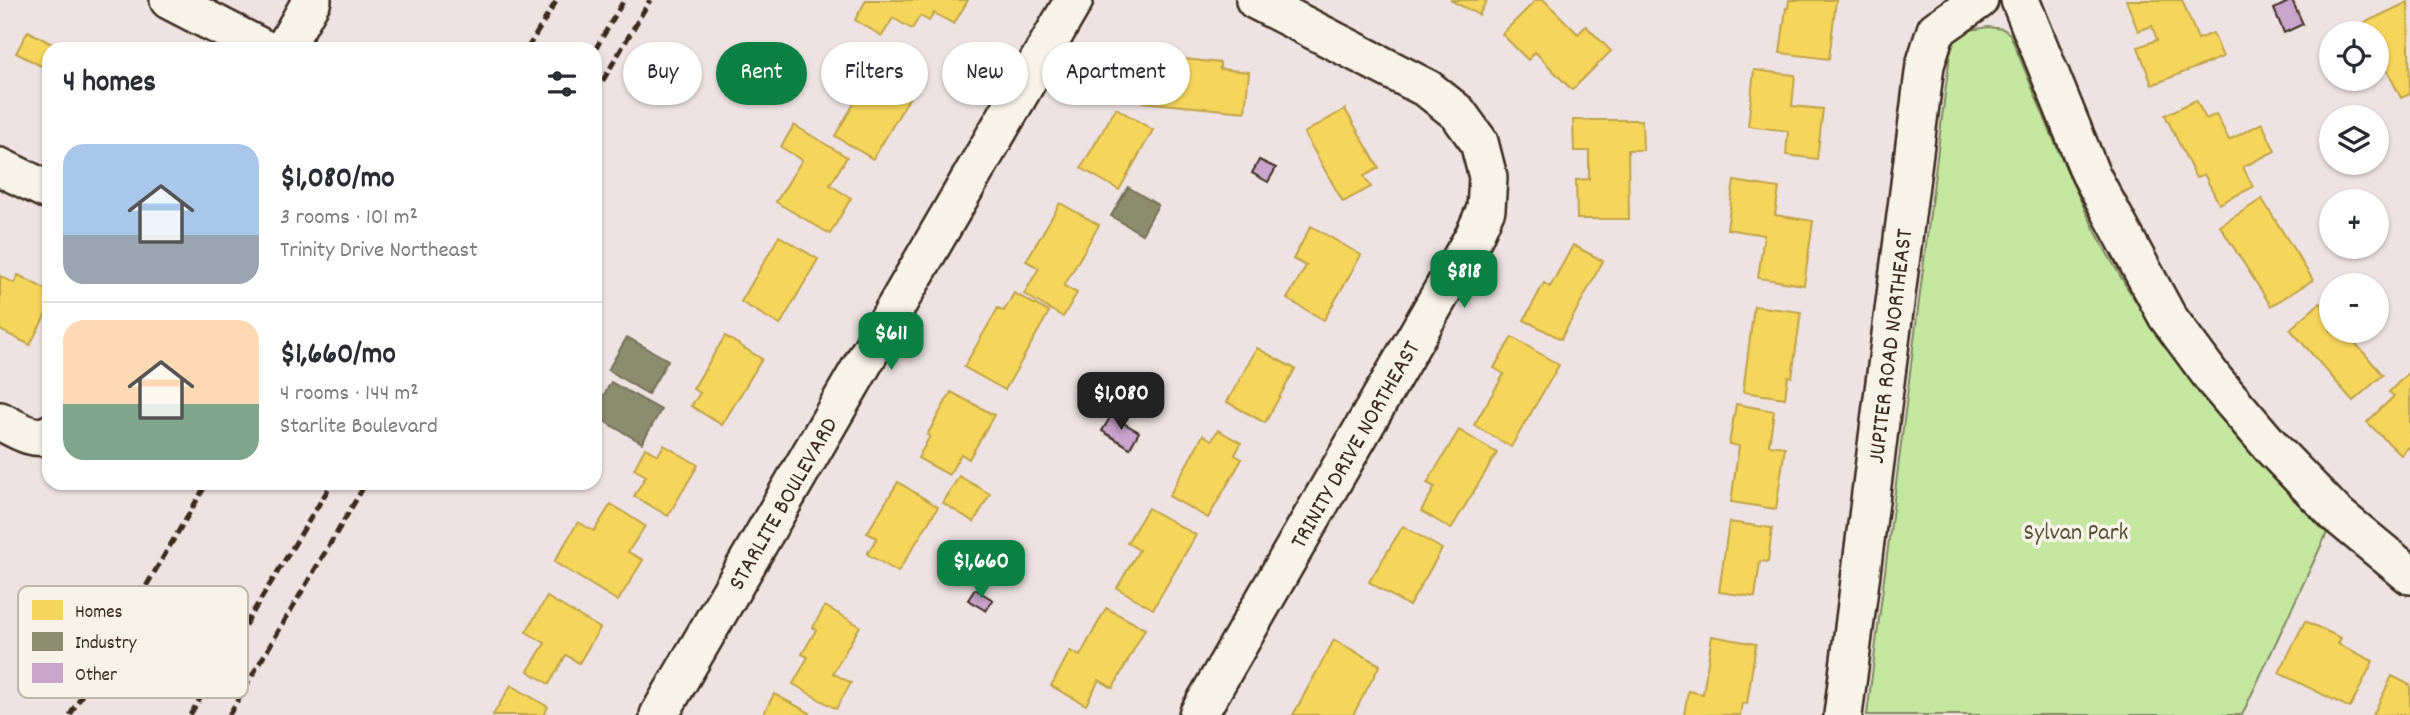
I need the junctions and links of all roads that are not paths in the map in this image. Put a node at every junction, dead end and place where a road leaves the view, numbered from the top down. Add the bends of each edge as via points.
1 (169, 0) edge
2 (312, 0) edge
3 (1074, 0) edge
4 (1255, 0) edge
5 (1979, 0) edge
6 (2020, 0) edge
7 (250, 42) edge
8 (288, 42) edge
9 (0, 167) edge
10 (42, 188) edge
11 (0, 421) edge
12 (42, 436) edge
13 (2410, 575) edge
14 (659, 715) edge
15 (1198, 715) edge
16 (1843, 715) edge

1 - 7 street
2 - 8 street
3 - 14 street, STARLITE BOULEVARD
4 - 15 street, TRINITY DRIVE NORTHEAST via 1428,89 1458,113 1479,142 1488,177 1486,209
5 - 16 street, JUPITER ROAD NORTHEAST via 1937,30 1925,65
6 - 13 street via 2090,173 2167,316 2274,450 2335,513
9 - 10 street
11 - 12 street via 26,434

